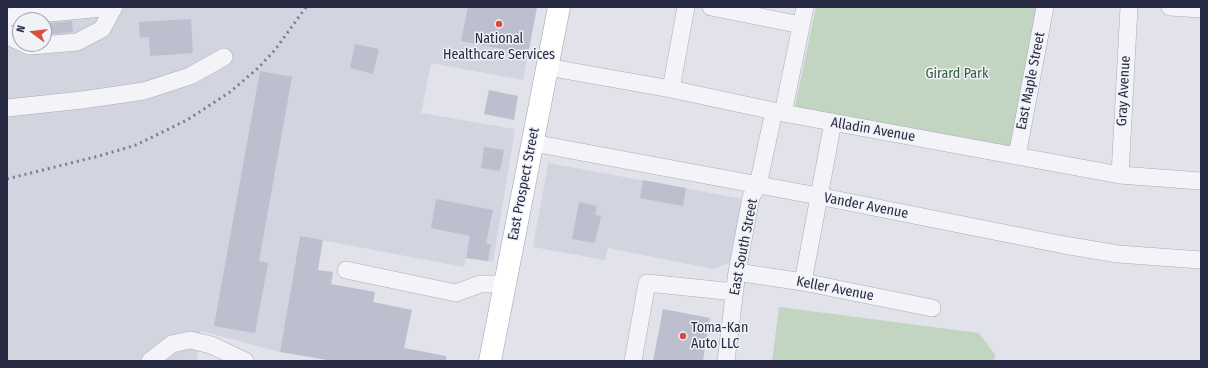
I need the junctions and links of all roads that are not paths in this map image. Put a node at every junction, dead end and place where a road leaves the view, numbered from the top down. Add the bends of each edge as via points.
1 (114, 7) edge
2 (559, 7) edge
3 (686, 7) edge
4 (711, 7) edge
5 (805, 7) edge
6 (1045, 7) edge
7 (1129, 7) edge
8 (1170, 7) edge
9 (1192, 8) edge
10 (7, 17) edge
11 (802, 25) junction
12 (52, 44) edge
13 (224, 57) dead end
14 (547, 67) junction
15 (671, 89) junction
16 (7, 108) edge
17 (778, 112) junction
18 (833, 122) junction
19 (532, 143) junction
20 (1017, 156) junction
21 (1120, 175) junction
22 (1201, 182) edge
23 (758, 185) junction
24 (818, 196) junction
25 (1201, 260) edge
26 (346, 270) dead end
27 (737, 272) junction
28 (803, 282) junction
29 (504, 284) junction
30 (735, 292) junction
31 (932, 308) dead end
32 (150, 361) edge
33 (245, 361) edge
34 (490, 361) edge
35 (633, 361) edge
36 (726, 361) edge

1 - 10 street
1 - 12 street via 102,29 77,42
2 - 14 main road, East Prospect Street
3 - 15 street
4 - 11 street
5 - 11 street, East South Street
6 - 20 street, East Maple Street
7 - 21 street, Gray Avenue
8 - 9 street
11 - 17 street, East South Street
13 - 16 street via 190,76 144,91
14 - 15 street, Alladin Avenue
14 - 19 main road, East Prospect Street
15 - 17 street, Alladin Avenue
17 - 18 street, Alladin Avenue
17 - 23 street, East South Street
18 - 20 street, Alladin Avenue
18 - 24 street
19 - 23 street, Vander Avenue
19 - 29 main road, East Prospect Street
20 - 21 street, Alladin Avenue
21 - 22 street, Alladin Avenue
23 - 24 street, Vander Avenue
23 - 27 street, East South Street via 751,197
24 - 25 street, Vander Avenue via 1118,254
24 - 28 street
26 - 29 street via 456,293 480,284
27 - 28 street, Keller Avenue
27 - 30 street, East South Street
28 - 31 street, Keller Avenue
29 - 34 main road, East Prospect Street
30 - 35 street via 647,283
30 - 36 street, East South Street
32 - 33 street via 172,344 190,340 211,345

